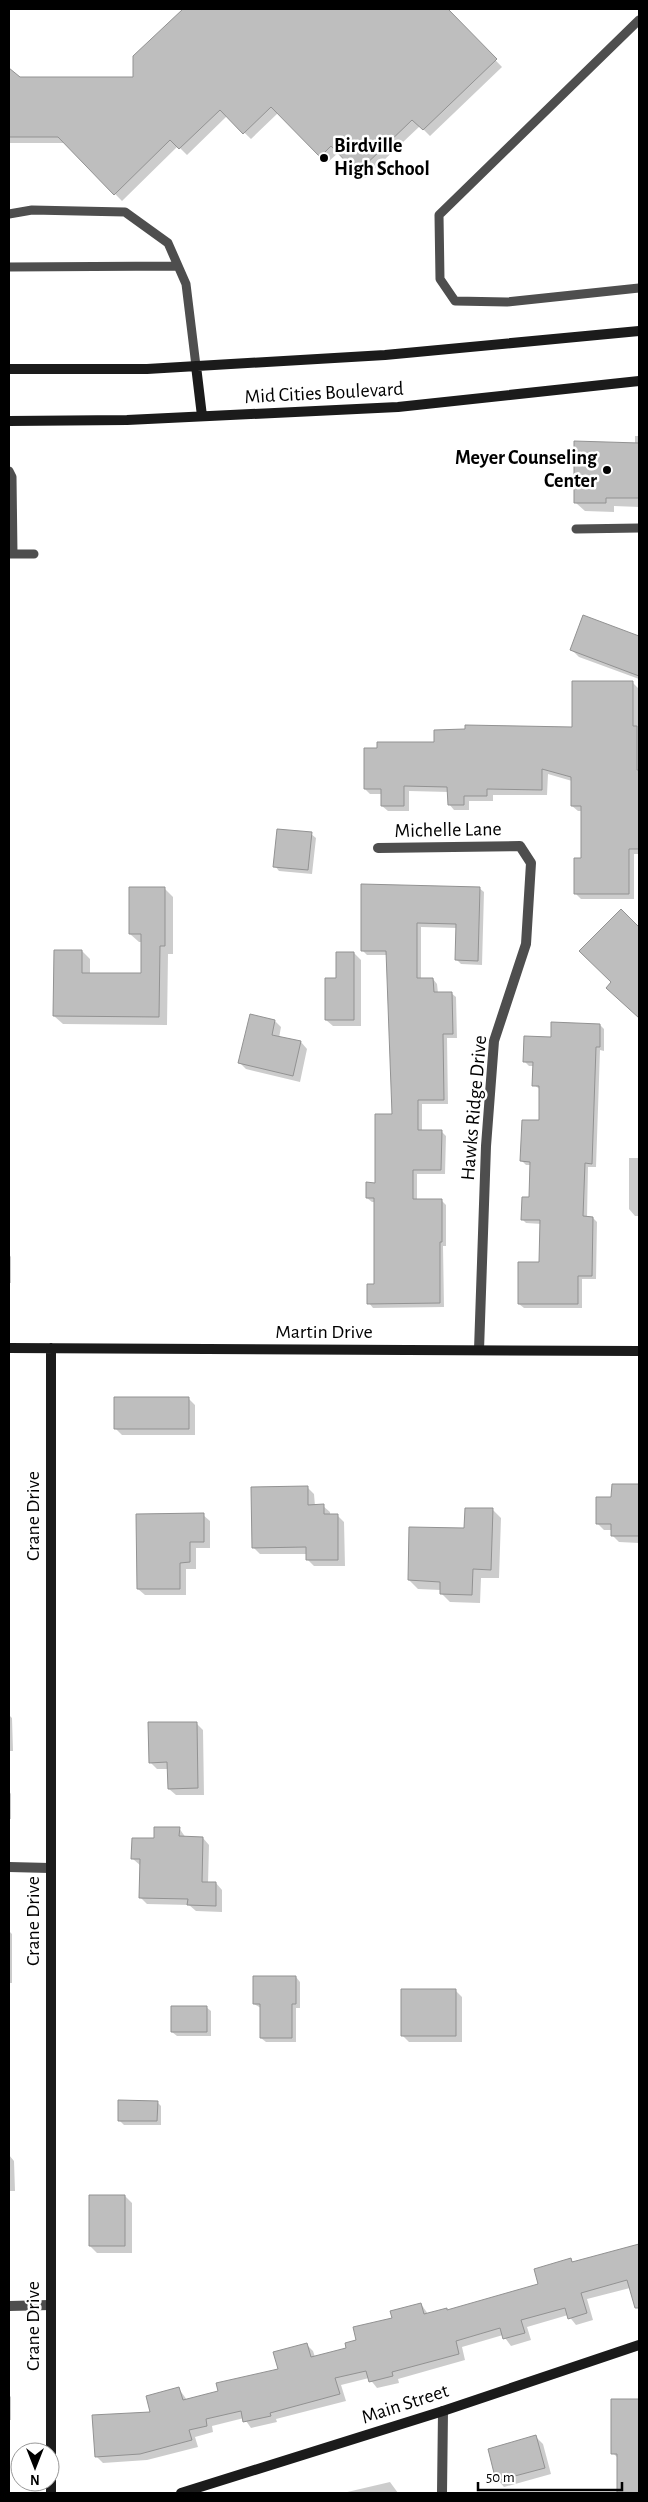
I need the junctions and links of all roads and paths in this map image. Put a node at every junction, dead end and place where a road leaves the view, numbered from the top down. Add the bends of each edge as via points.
1 (639, 20) edge
2 (9, 214) edge
3 (178, 266) junction
4 (9, 267) edge
5 (639, 288) edge
6 (639, 331) edge
7 (196, 366) junction
8 (9, 369) edge
9 (639, 381) edge
10 (202, 416) junction
11 (9, 421) edge
12 (9, 471) edge
13 (11, 524) edge
14 (639, 528) edge
15 (576, 529) dead end
16 (11, 554) edge
17 (34, 554) dead end
18 (520, 846) joint
19 (378, 848) dead end
20 (9, 1348) edge
21 (51, 1348) junction
22 (479, 1350) junction
23 (639, 1351) edge
24 (9, 1868) edge
25 (50, 1868) junction
26 (50, 2305) junction
27 (9, 2306) edge
28 (639, 2345) edge
29 (443, 2412) junction
30 (50, 2493) edge
31 (181, 2493) edge
32 (442, 2493) edge

1 - 5 lane via 439,214 440,279 455,301 507,302
2 - 3 lane via 32,210 125,212 168,243
3 - 4 lane
3 - 7 lane via 186,284
6 - 7 street, Mid Cities Boulevard via 385,355
7 - 8 street, Mid Cities Boulevard
7 - 10 street
9 - 10 street, Mid Cities Boulevard via 398,408
10 - 11 street, Mid Cities Boulevard
12 - 13 lane via 12,477
13 - 16 lane
14 - 15 lane
16 - 17 lane
18 - 19 street, Michelle Lane
18 - 22 street, Hawks Ridge Drive via 531,863 526,944 494,1041 486,1146
20 - 21 street, Martin Drive
21 - 22 street, Martin Drive
21 - 25 street, Crane Drive
22 - 23 street, Martin Drive
24 - 25 street
25 - 26 street, Crane Drive
26 - 27 street
26 - 30 street, Crane Drive
28 - 29 street, Main Street
29 - 31 street, Main Street
29 - 32 street

